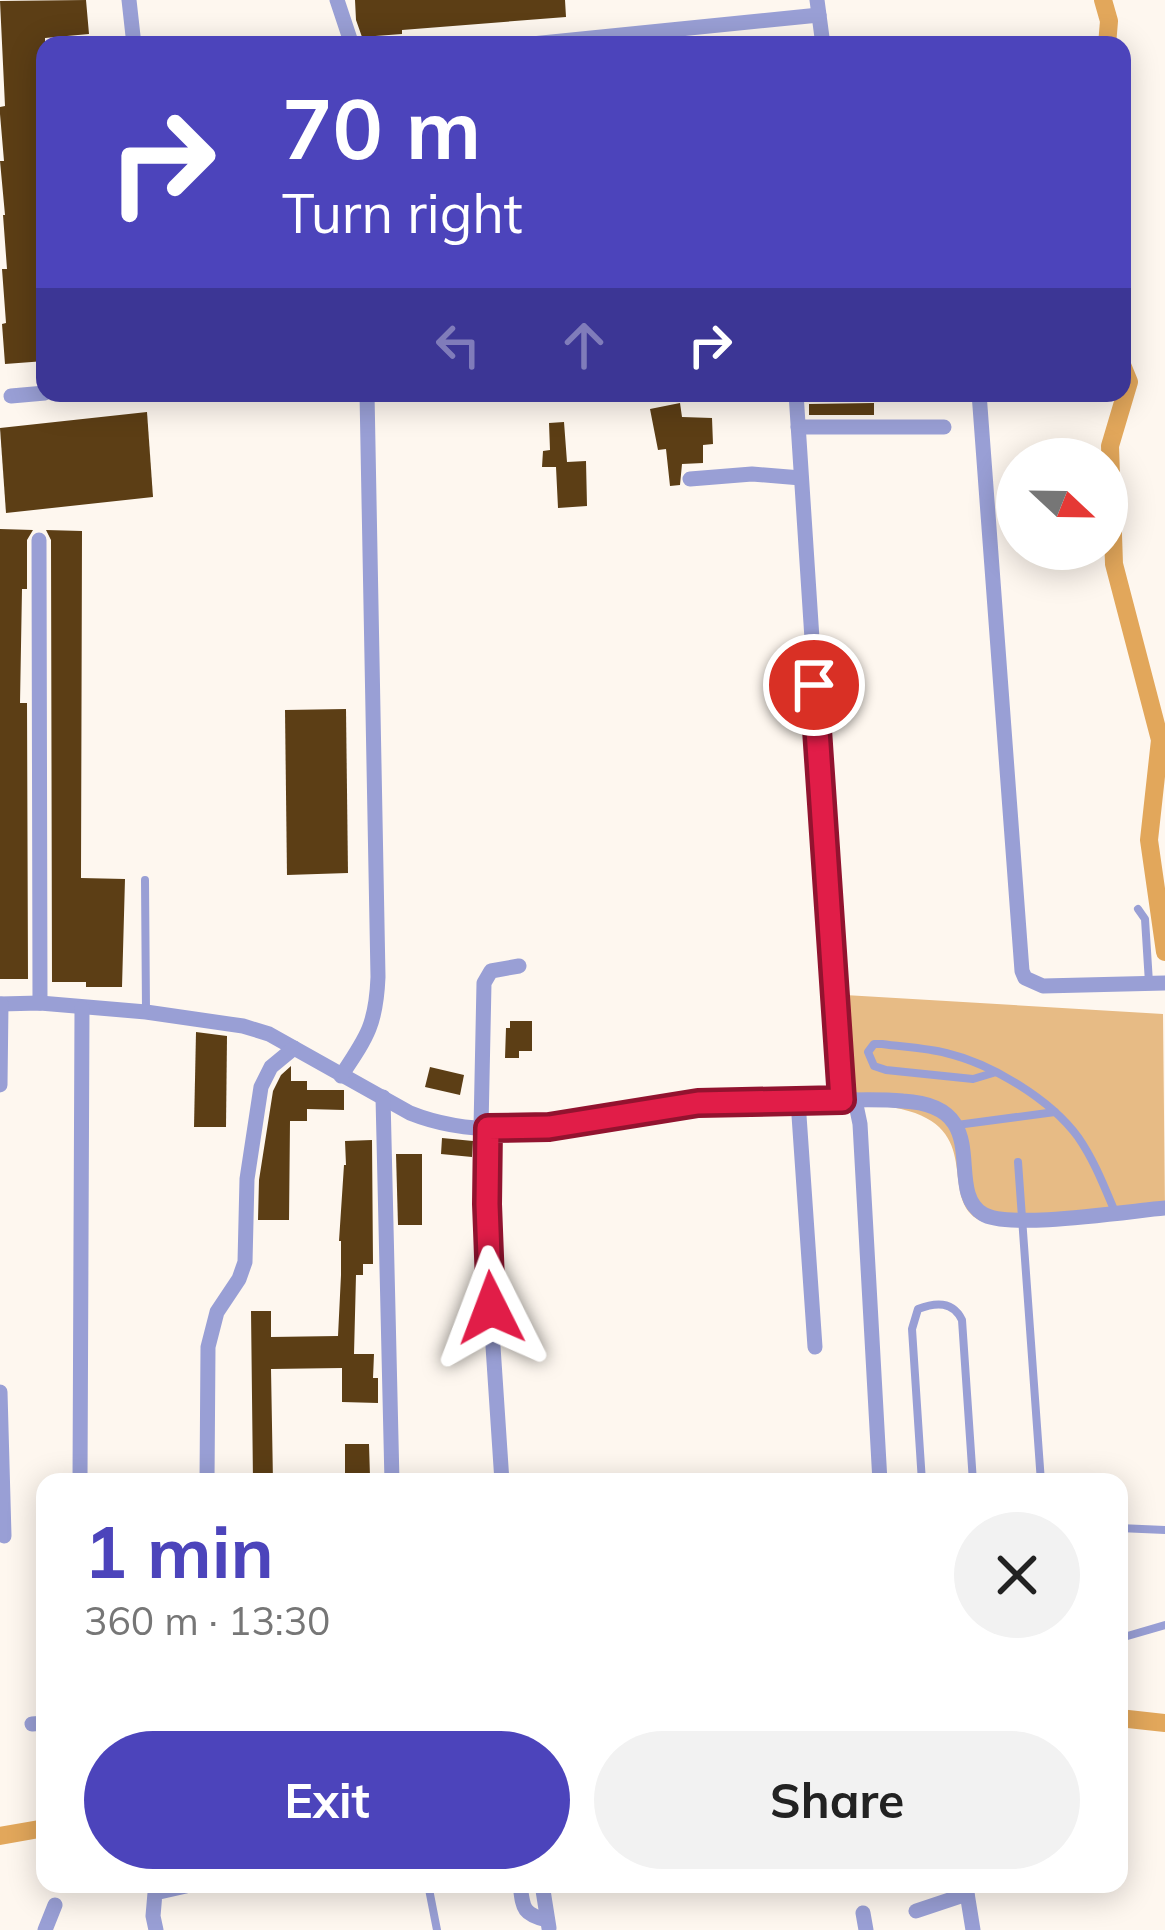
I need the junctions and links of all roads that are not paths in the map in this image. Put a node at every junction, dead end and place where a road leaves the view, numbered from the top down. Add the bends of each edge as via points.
1 (129, 0) edge
2 (338, 0) edge
3 (818, 7) edge
4 (133, 36) edge
5 (349, 36) edge
6 (592, 36) edge
7 (36, 394) edge
8 (11, 396) dead end
9 (367, 402) edge
10 (797, 402) edge
11 (980, 402) edge
12 (798, 427) junction
13 (944, 427) dead end
14 (690, 478) dead end
15 (801, 478) junction
16 (39, 540) dead end
17 (145, 880) dead end
18 (1138, 909) dead end
19 (519, 966) dead end
20 (1159, 983) edge
21 (40, 1003) junction
22 (0, 1004) edge
23 (82, 1008) junction
24 (146, 1012) junction
25 (294, 1048) junction
26 (993, 1073) junction
27 (341, 1076) junction
28 (0, 1085) edge
29 (383, 1097) junction
30 (849, 1100) junction
31 (798, 1102) junction
32 (1057, 1112) junction
33 (955, 1125) junction
34 (484, 1128) junction
35 (1018, 1162) dead end
36 (1165, 1208) edge
37 (1115, 1213) junction
38 (1021, 1221) junction
39 (815, 1347) dead end
40 (0, 1392) edge
41 (80, 1473) edge
42 (207, 1473) edge
43 (392, 1473) edge
44 (501, 1473) edge
45 (879, 1473) edge
46 (921, 1473) edge
47 (973, 1473) edge
48 (1040, 1473) edge
49 (1128, 1528) edge
50 (1165, 1530) edge
51 (4, 1536) dead end
52 (1165, 1625) edge
53 (1128, 1636) edge
54 (155, 1893) edge
55 (430, 1893) edge
56 (522, 1893) edge
57 (547, 1893) edge
58 (957, 1893) edge
59 (967, 1893) edge
60 (55, 1905) dead end
61 (916, 1911) dead end
62 (548, 1925) edge
63 (45, 1930) edge
64 (156, 1930) edge
65 (436, 1930) edge
66 (973, 1930) edge

1 - 4 street
2 - 5 street
3 - 6 street
7 - 8 street
9 - 27 street via 377,1007
10 - 12 street
11 - 20 street via 1022,971 1043,986
12 - 13 street
12 - 15 street
14 - 15 street
15 - 30 street
16 - 21 street
17 - 24 lane
18 - 20 lane
19 - 34 street via 491,970 484,983
21 - 22 street
21 - 23 street
22 - 28 street
23 - 24 street
23 - 41 street
24 - 25 street via 243,1026
25 - 27 street
25 - 42 street via 261,1088 245,1262 208,1347
26 - 26 lane via 973,1079 886,1070 868,1052 874,1044 945,1052
26 - 32 lane
27 - 29 street
29 - 34 street via 430,1120
29 - 43 street
30 - 31 street
30 - 33 street via 924,1103
30 - 45 street via 860,1124
31 - 34 street via 698,1103 549,1127
31 - 39 street
32 - 33 lane
32 - 37 lane via 1095,1164
33 - 38 street via 974,1206 988,1217
34 - 44 street
35 - 38 lane
36 - 37 street
37 - 38 street
38 - 48 lane
40 - 51 street
46 - 47 lane via 912,1329 918,1309 932,1304 949,1305 962,1320
49 - 50 lane
52 - 53 lane
54 - 64 street
55 - 65 lane
56 - 62 street via 526,1912
57 - 62 street
58 - 61 street
59 - 66 street
60 - 63 street

